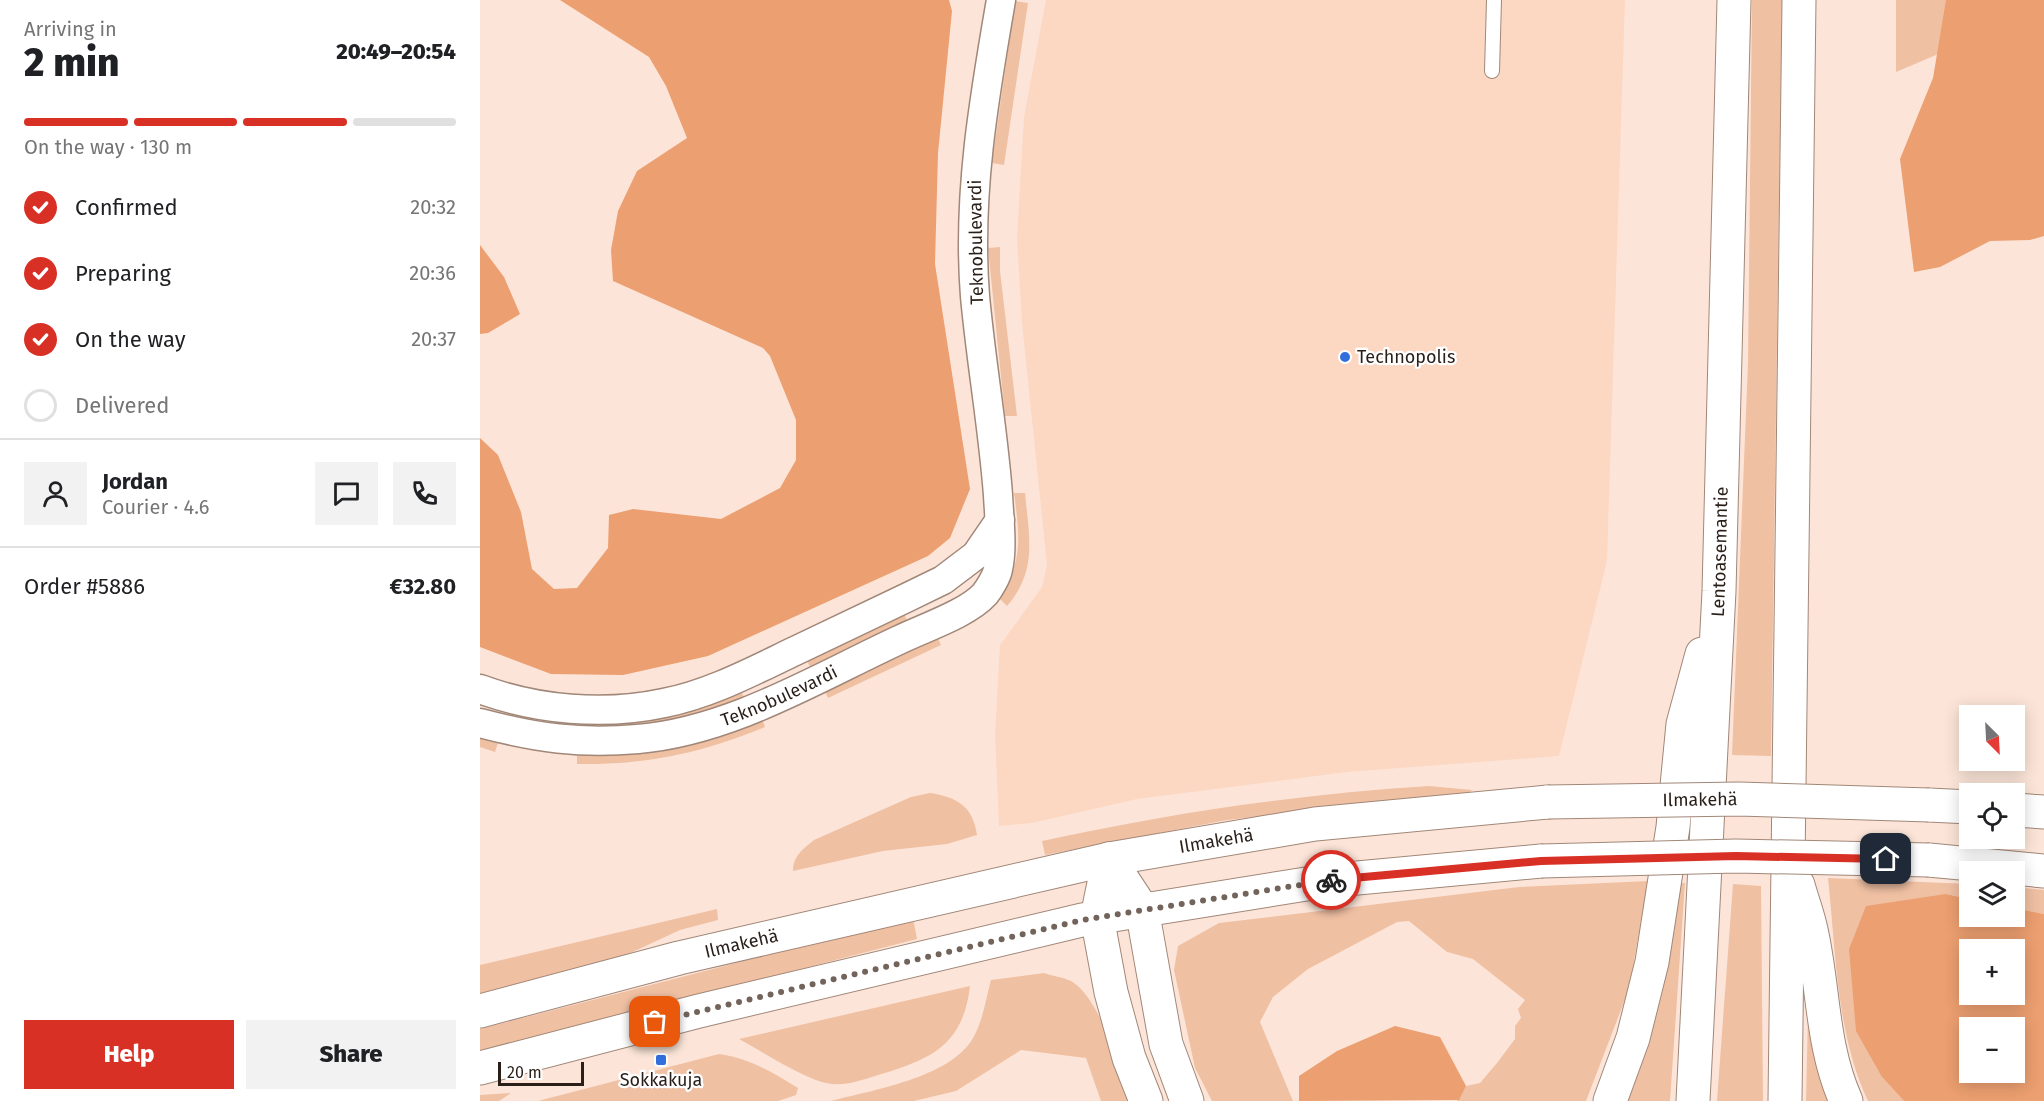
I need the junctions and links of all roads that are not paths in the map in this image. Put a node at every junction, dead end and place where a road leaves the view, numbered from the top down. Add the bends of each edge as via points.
1 (1001, 0) edge
2 (1494, 0) edge
3 (1734, 0) edge
4 (1798, 0) edge
5 (1491, 71) dead end
6 (1000, 520) junction
7 (1719, 591) junction
8 (480, 689) edge
9 (480, 723) edge
10 (1959, 806) edge
11 (2025, 811) edge
12 (2044, 812) edge
13 (1789, 852) junction
14 (1109, 859) junction
15 (2044, 871) edge
16 (1142, 909) junction
17 (1097, 917) junction
18 (480, 1011) edge
19 (480, 1068) edge
20 (1146, 1101) edge
21 (1187, 1101) edge
22 (1611, 1101) edge
23 (1693, 1101) edge
24 (1785, 1101) edge
25 (1845, 1101) edge

1 - 6 street, Teknobulevardi via 982,108 974,230 975,292
2 - 5 lane
3 - 7 main road, Lentoasemantie
4 - 13 main road
6 - 8 street, Teknobulevardi via 976,555 944,580 722,686 664,704 619,708 542,706
6 - 9 street, Teknobulevardi via 998,570 985,594 958,612 750,709 696,729 640,739 538,738
7 - 22 main road via 1683,724 1673,827 1652,962 1633,1038
7 - 23 main road, Lentoasemantie
10 - 14 main road, Ilmakehä, bridge via 1739,799 1548,802 1315,824
11 - 12 main road
13 - 24 main road
13 - 25 main road via 1811,931 1831,1059
14 - 16 main road
14 - 17 main road
14 - 18 main road, Ilmakehä via 679,958
15 - 16 main road, bridge via 1929,860 1736,856 1541,861 1325,881
16 - 17 main road
16 - 21 main road via 1167,1044
17 - 19 main road via 699,1011
17 - 20 main road via 1111,992 1129,1058

